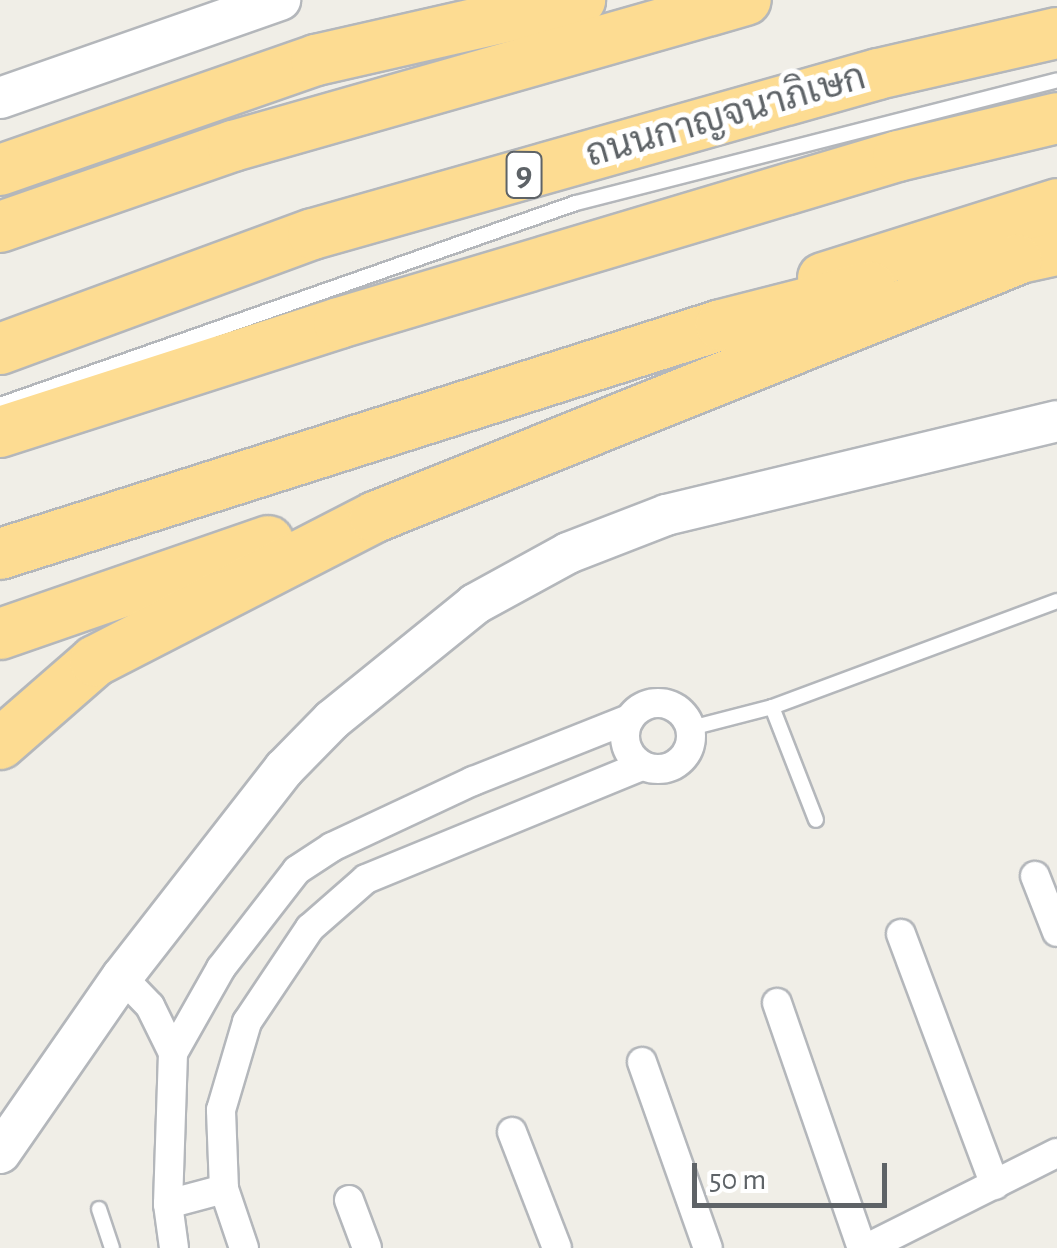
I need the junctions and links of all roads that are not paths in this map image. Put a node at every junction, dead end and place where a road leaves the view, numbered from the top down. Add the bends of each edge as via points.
1 (280, 0) edge
2 (580, 0) edge
3 (746, 0) edge
4 (1057, 33) edge
5 (1057, 80) edge
6 (0, 98) edge
7 (1057, 118) edge
8 (0, 170) edge
9 (1057, 204) edge
10 (0, 227) edge
11 (1043, 265) edge
12 (721, 325) junction
13 (0, 348) edge
14 (0, 405) edge
15 (1057, 421) edge
16 (0, 432) edge
17 (375, 517) junction
18 (17, 548) edge
19 (1057, 601) edge
20 (0, 634) edge
21 (772, 707) junction
22 (628, 720) junction
23 (690, 728) junction
24 (0, 744) edge
25 (641, 766) junction
26 (816, 820) dead end
27 (1035, 876) dead end
28 (1057, 932) edge
29 (902, 934) dead end
30 (122, 977) junction
31 (777, 1002) dead end
32 (173, 1053) junction
33 (642, 1062) dead end
34 (512, 1132) dead end
35 (0, 1153) edge
36 (1057, 1154) edge
37 (995, 1185) junction
38 (224, 1189) junction
39 (349, 1200) dead end
40 (168, 1204) junction
41 (98, 1209) dead end
42 (112, 1248) edge
43 (174, 1248) edge
44 (244, 1248) edge
45 (367, 1248) edge
46 (556, 1248) edge
47 (708, 1248) edge
48 (865, 1248) edge

1 - 6 main road
2 - 8 highway via 316,60
3 - 10 highway via 233,146
4 - 13 highway, ถนนกาญจนาภิเษก / 9 via 878,74 314,234
5 - 14 lane via 576,203
7 - 16 highway, 9 via 898,156
9 - 12 highway via 788,288
11 - 12 highway via 871,287
11 - 17 highway via 892,308
12 - 18 highway
15 - 30 main road via 666,515 568,554 476,604 332,720 284,769
17 - 20 highway via 290,534
17 - 24 highway via 94,661
19 - 21 lane
21 - 23 lane
21 - 26 lane
22 - 23 street via 662,703 685,716
22 - 25 street via 626,745
22 - 32 street via 457,788 297,870 220,968
23 - 25 street via 688,754 678,764
25 - 38 street via 407,860 339,897 247,1022 220,1110
27 - 28 street
29 - 37 street
30 - 32 street via 150,1006
30 - 35 main road
31 - 48 street
32 - 40 street
33 - 47 street
34 - 46 street
36 - 37 street
37 - 48 street
38 - 40 street
38 - 44 street
39 - 45 street
40 - 43 street
41 - 42 lane

